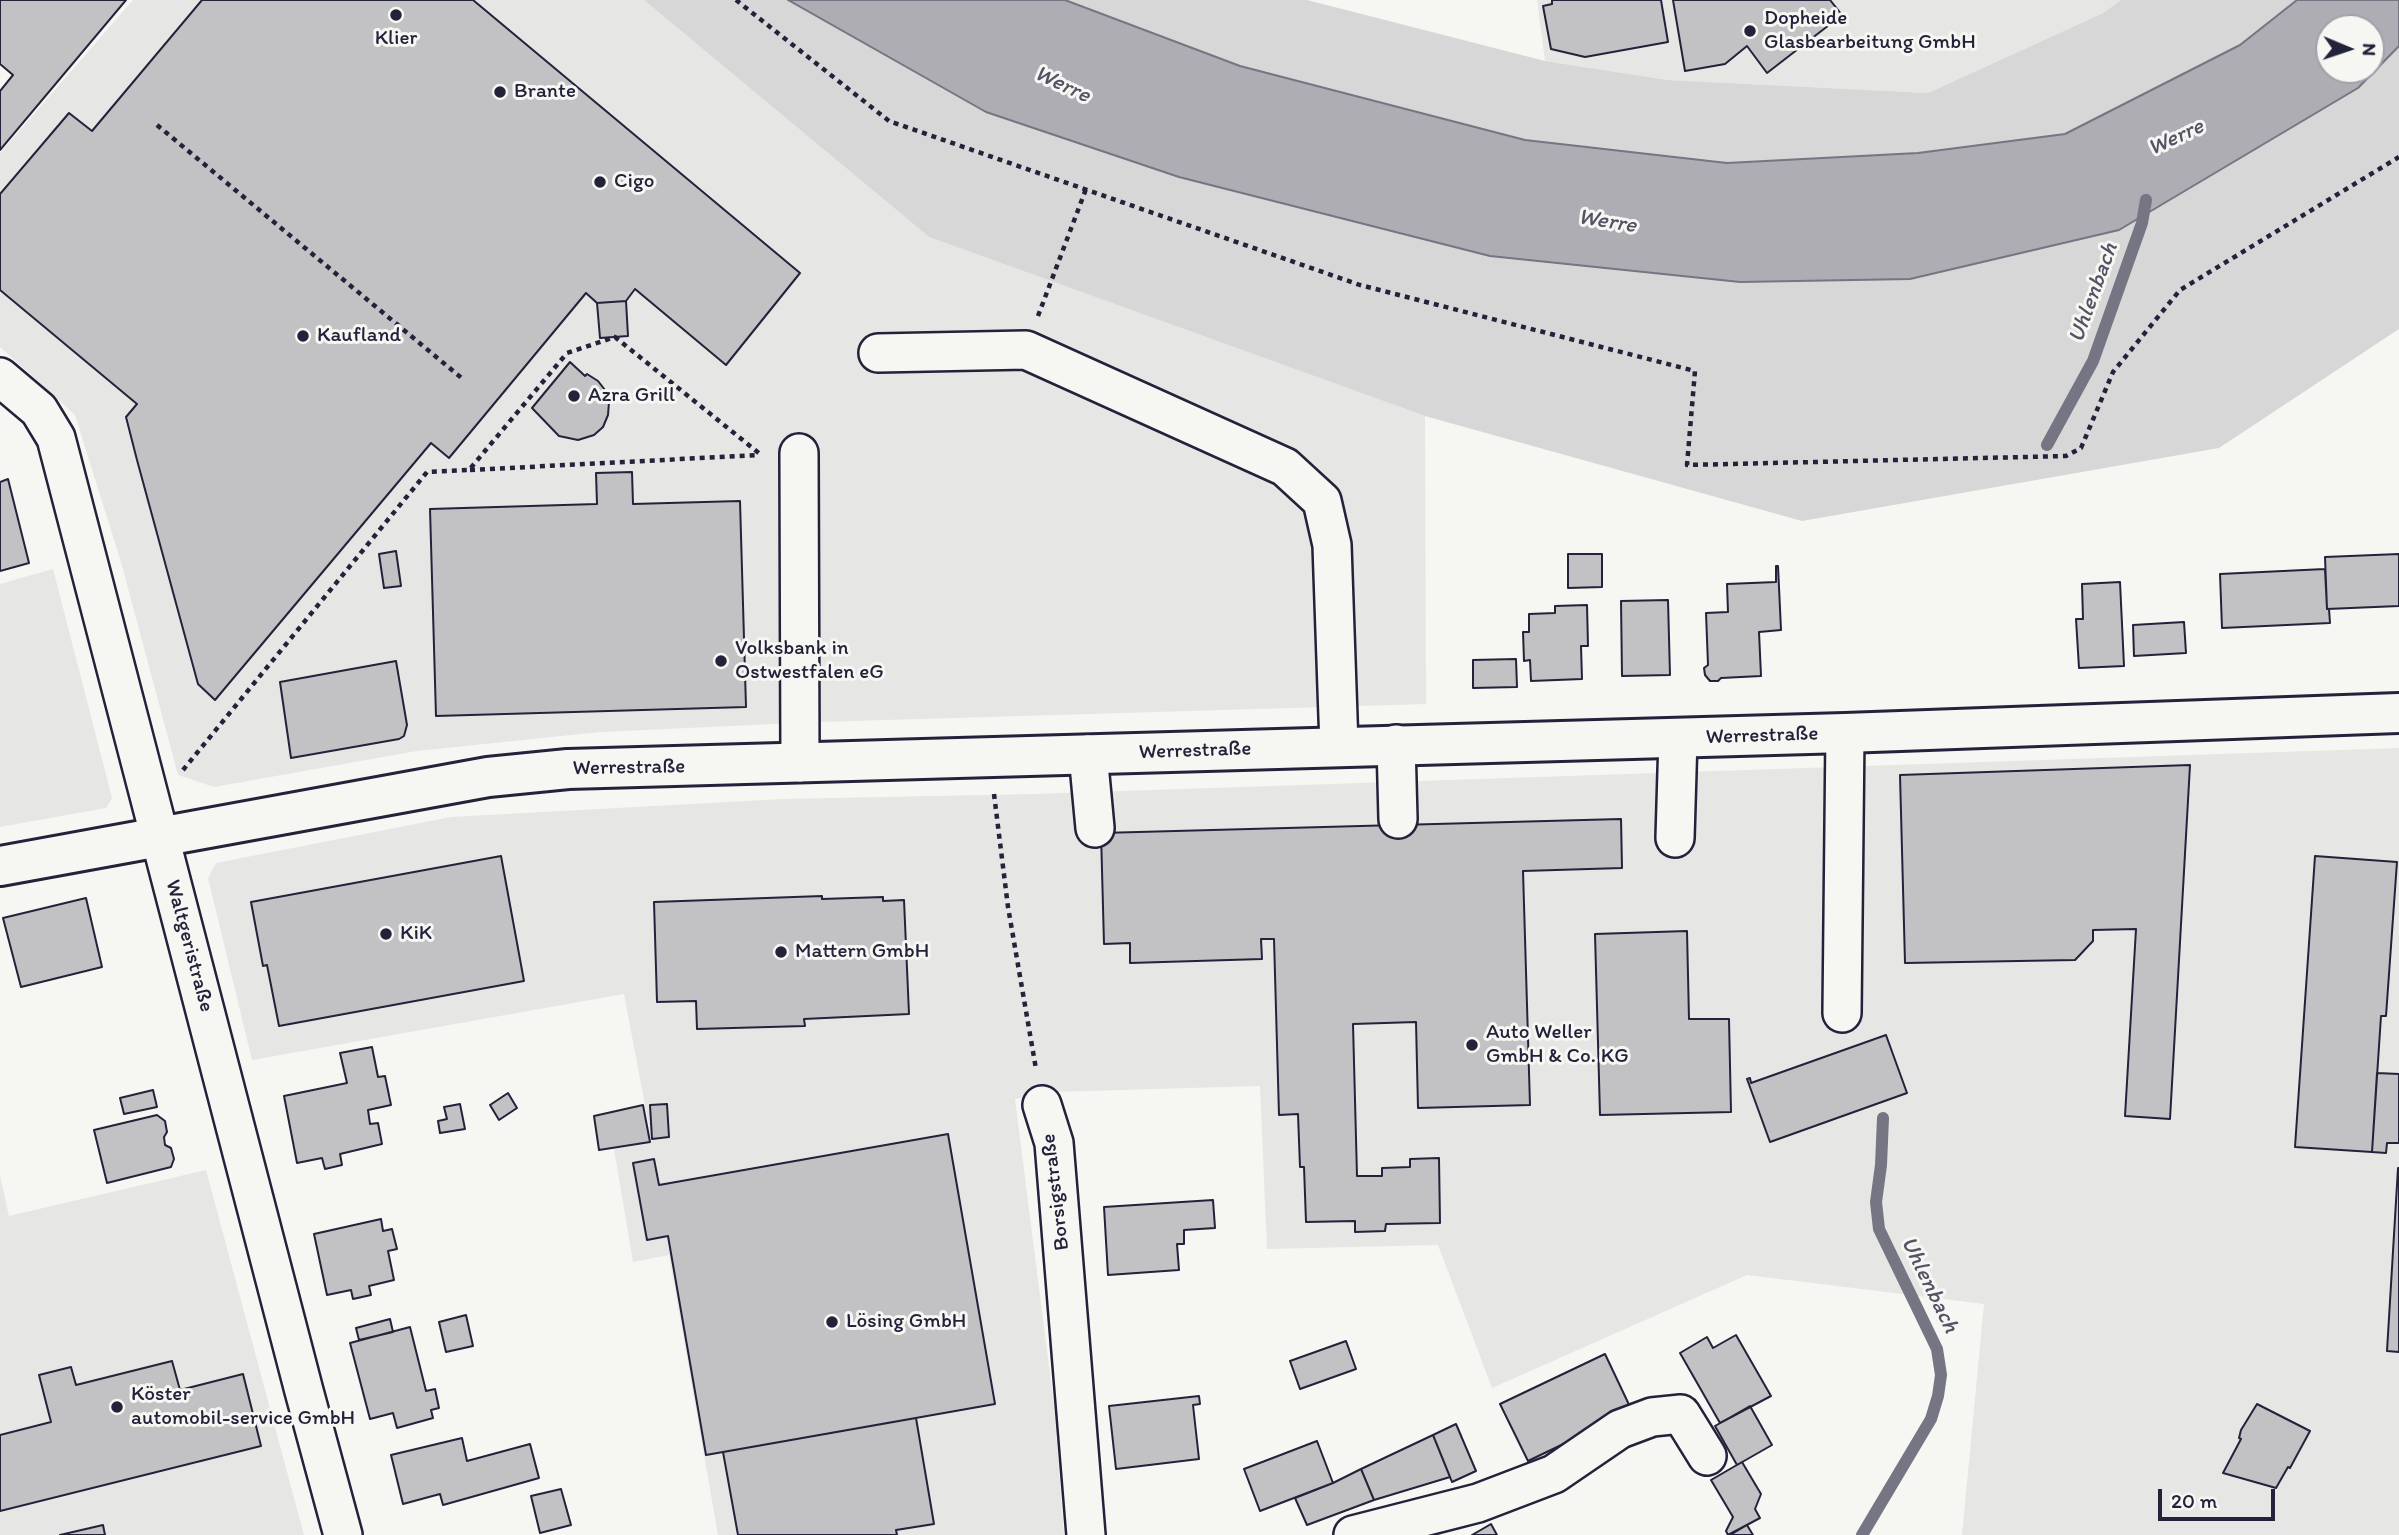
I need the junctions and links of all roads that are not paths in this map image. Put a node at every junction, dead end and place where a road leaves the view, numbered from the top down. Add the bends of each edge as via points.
1 (878, 353) dead end
2 (0, 377) edge
3 (799, 453) dead end
4 (2399, 713) edge
5 (1845, 733) junction
6 (1678, 738) junction
7 (1396, 744) junction
8 (1339, 746) junction
9 (1088, 754) junction
10 (800, 764) junction
11 (1398, 819) dead end
12 (157, 822) junction
13 (1095, 828) dead end
14 (1675, 838) dead end
15 (0, 866) edge
16 (1842, 1013) dead end
17 (1041, 1105) road end
18 (1707, 1457) dead end
19 (337, 1534) edge
20 (1086, 1535) edge
21 (1353, 1535) edge

1 - 8 street via 1026,350 1285,467 1322,501 1332,545
2 - 12 street, Waltgeristraße via 39,410 56,438
3 - 10 street
4 - 5 main road, Werrestraße
5 - 6 main road, Werrestraße
5 - 16 street
6 - 7 main road, Werrestraße
6 - 14 street
7 - 8 main road, Werrestraße
7 - 11 street
8 - 9 main road, Werrestraße
9 - 10 main road, Werrestraße
9 - 13 street
10 - 12 main road, Werrestraße via 568,769
12 - 15 main road, Werrestraße
12 - 19 street, Waltgeristraße
17 - 20 street, Borsigstraße via 1055,1143
18 - 21 street via 1681,1414 1652,1417 1620,1429 1555,1474 1478,1503

